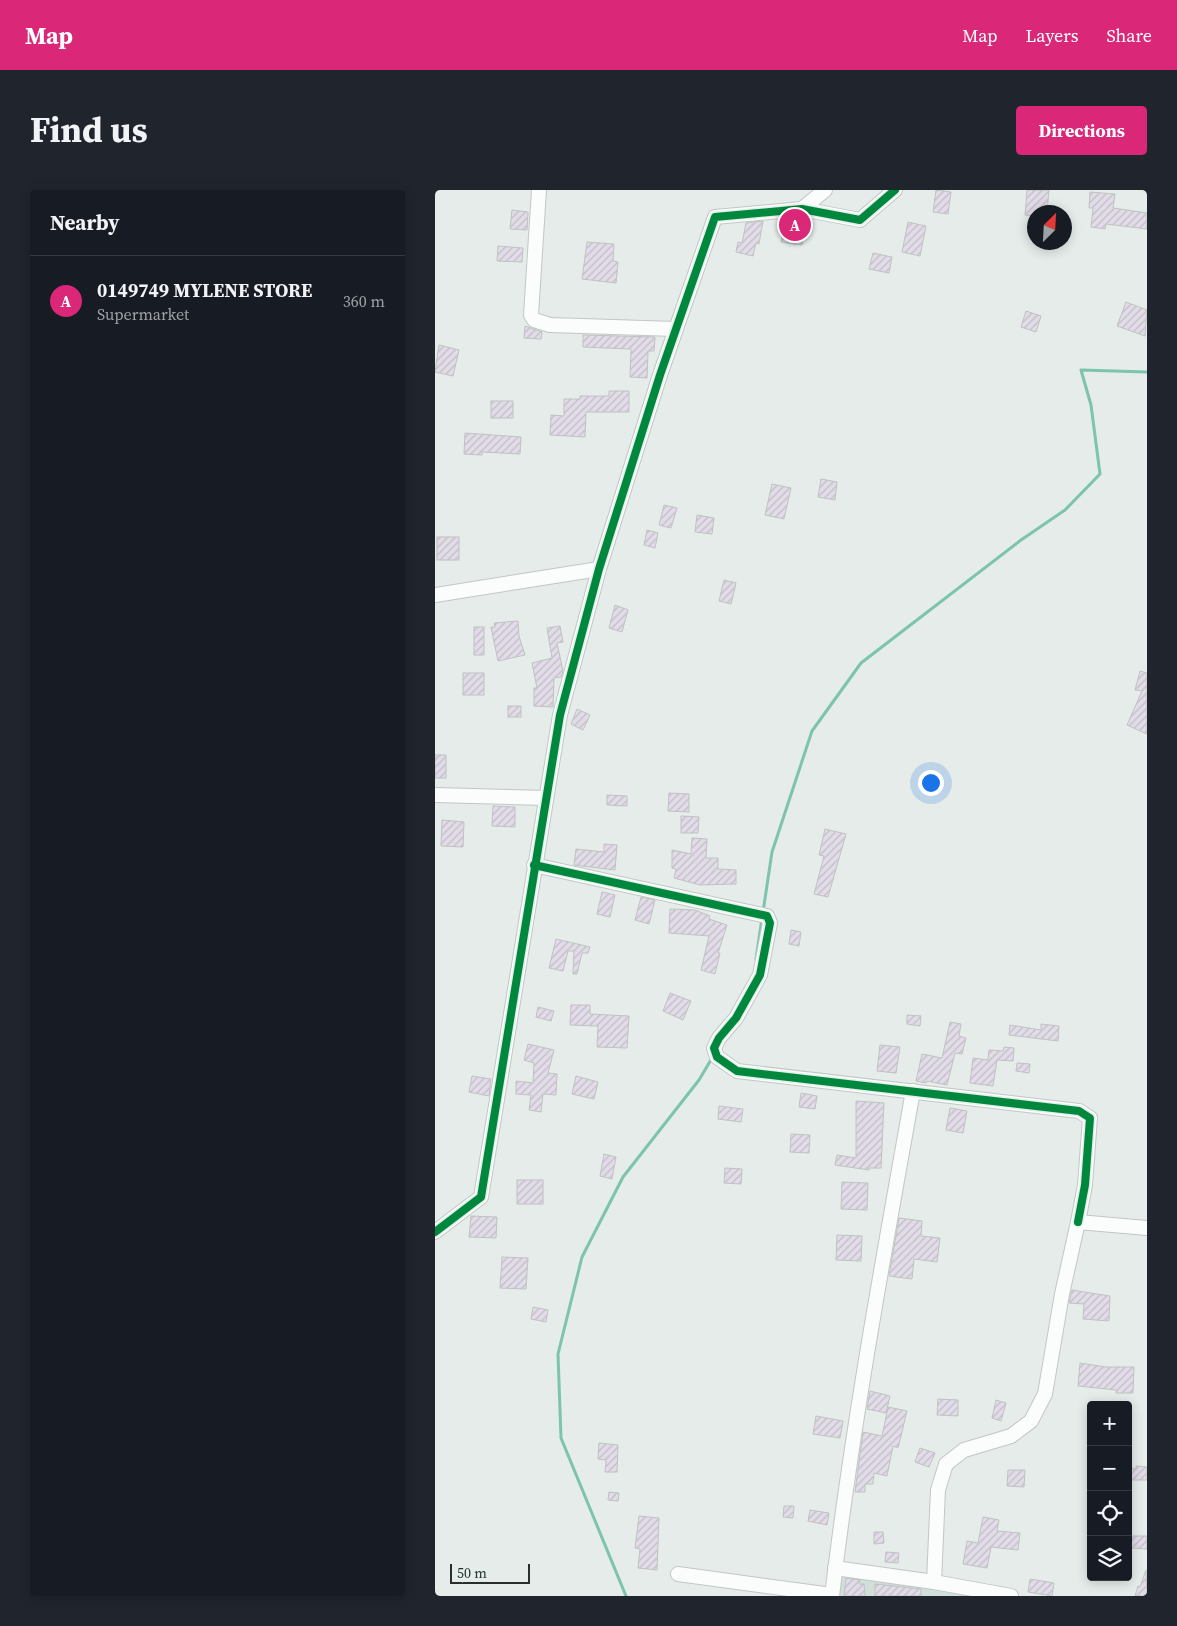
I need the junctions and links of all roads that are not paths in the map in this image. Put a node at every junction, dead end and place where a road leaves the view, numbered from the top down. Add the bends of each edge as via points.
1 (539, 190) edge
2 (825, 190) edge
3 (895, 190) edge
4 (802, 209) junction
5 (676, 329) junction
6 (599, 569) junction
7 (435, 595) edge
8 (435, 795) edge
9 (546, 798) junction
10 (534, 864) junction
11 (913, 1092) junction
12 (1078, 1222) junction
13 (1147, 1228) edge
14 (435, 1232) edge
15 (835, 1568) junction
16 (678, 1574) dead end
17 (934, 1582) junction
18 (832, 1595) edge
19 (1011, 1596) edge

1 - 5 street via 531,315 534,320 550,325
2 - 4 street
3 - 4 street via 860,220
4 - 5 street via 715,217
5 - 6 street
6 - 7 street
6 - 9 street via 560,715
8 - 9 street
9 - 10 street
10 - 11 street via 761,914 770,923 760,975 716,1044 717,1057 737,1070
10 - 14 street via 481,1196
11 - 12 street via 1079,1111 1090,1118 1085,1185
11 - 15 street via 885,1246
12 - 13 street
12 - 17 street via 1045,1394 1031,1421 1011,1436 965,1450 946,1464 939,1490
15 - 17 street
15 - 18 street
16 - 18 street
17 - 19 street

